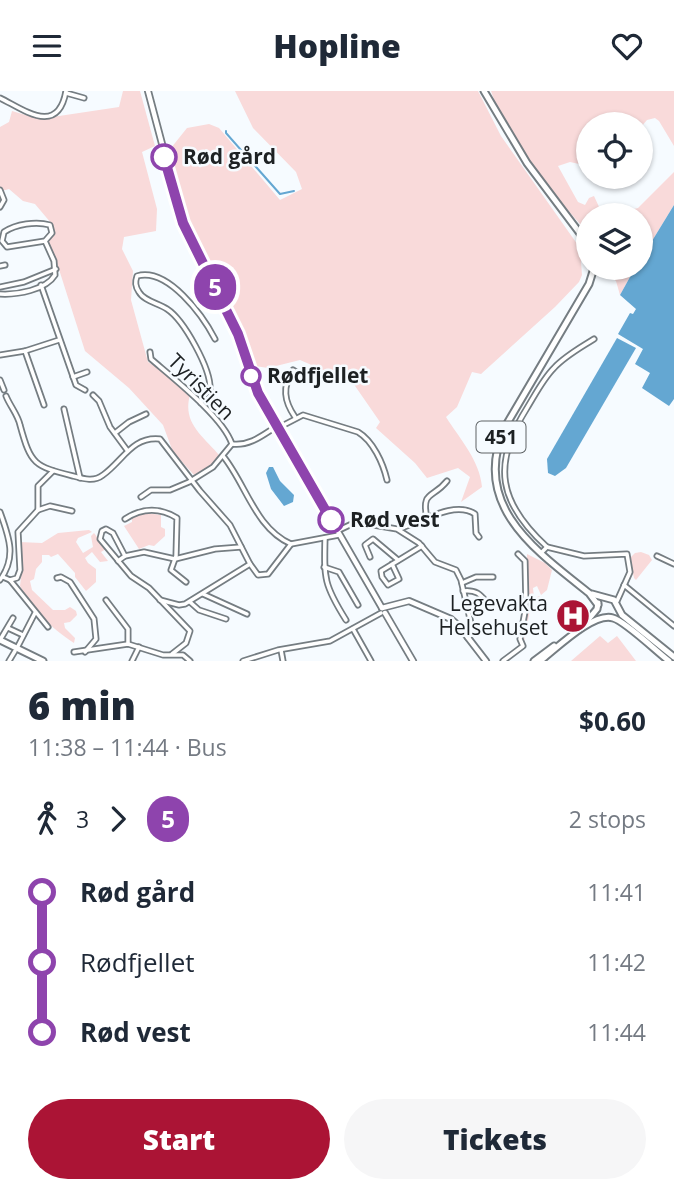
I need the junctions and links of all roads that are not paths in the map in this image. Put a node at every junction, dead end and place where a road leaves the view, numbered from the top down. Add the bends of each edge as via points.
1 (148, 91) edge
2 (484, 91) edge
3 (66, 92) edge
4 (0, 98) edge
5 (84, 98) dead end
6 (0, 190) edge
7 (0, 207) edge
8 (576, 228) edge
9 (45, 241) junction
10 (56, 269) junction
11 (590, 280) edge
12 (41, 285) junction
13 (0, 286) edge
14 (0, 294) edge
15 (215, 339) dead end
16 (594, 339) dead end
17 (59, 340) junction
18 (25, 351) junction
19 (150, 352) dead end
20 (0, 355) edge
21 (87, 372) dead end
22 (73, 377) junction
23 (0, 380) edge
24 (310, 381) dead end
25 (4, 390) dead end
26 (85, 390) dead end
27 (93, 395) dead end
28 (6, 396) dead end
29 (201, 403) junction
30 (44, 405) dead end
31 (64, 409) dead end
32 (146, 414) dead end
33 (295, 417) junction
34 (278, 428) junction
35 (271, 430) dead end
36 (115, 433) junction
37 (232, 444) junction
38 (127, 450) junction
39 (223, 456) junction
40 (53, 471) junction
41 (80, 478) junction
42 (192, 480) junction
43 (387, 480) dead end
44 (447, 481) dead end
45 (141, 497) dead end
46 (38, 510) junction
47 (72, 511) dead end
48 (0, 512) edge
49 (125, 519) dead end
50 (427, 519) junction
51 (397, 529) junction
52 (338, 533) junction
53 (479, 537) dead end
54 (325, 538) junction
55 (291, 544) junction
56 (422, 546) junction
57 (242, 547) junction
58 (547, 547) junction
59 (541, 553) junction
60 (518, 554) dead end
61 (125, 556) junction
62 (657, 556) dead end
63 (370, 557) dead end
64 (175, 559) junction
65 (398, 560) junction
66 (118, 561) junction
67 (392, 564) junction
68 (674, 564) edge
69 (250, 565) junction
70 (324, 566) junction
71 (493, 577) dead end
72 (1, 578) edge
73 (57, 578) dead end
74 (10, 580) junction
75 (186, 582) dead end
76 (462, 583) junction
77 (624, 586) junction
78 (463, 591) junction
79 (620, 591) junction
80 (589, 593) junction
81 (203, 594) junction
82 (607, 598) junction
83 (106, 600) dead end
84 (160, 600) junction
85 (190, 602) junction
86 (358, 605) dead end
87 (617, 606) junction
88 (598, 607) junction
89 (492, 608) dead end
90 (384, 610) junction
91 (35, 613) junction
92 (247, 614) dead end
93 (603, 617) junction
94 (611, 617) junction
95 (13, 618) dead end
96 (226, 619) dead end
97 (346, 620) dead end
98 (674, 626) edge
99 (48, 627) dead end
100 (8, 628) junction
101 (353, 629) junction
102 (23, 635) junction
103 (468, 638) junction
104 (0, 640) edge
105 (128, 644) junction
106 (139, 647) junction
107 (16, 650) junction
108 (281, 650) junction
109 (74, 652) dead end
110 (85, 652) junction
111 (172, 654) junction
112 (547, 657) edge
113 (674, 657) edge
114 (9, 661) edge
115 (43, 661) edge
116 (132, 661) edge
117 (190, 661) edge
118 (243, 661) edge
119 (283, 661) edge
120 (371, 661) edge
121 (413, 661) edge
122 (486, 661) edge
123 (503, 661) edge
124 (534, 661) edge
125 (540, 661) edge
126 (669, 661) edge

1 - 34 street via 183,223
2 - 8 main road via 527,163
3 - 4 street via 59,109 41,117
3 - 5 street
6 - 7 street via 5,200
9 - 9 street via 10,248 2,235 13,227 47,223 52,229
9 - 10 street
10 - 12 street via 51,281
10 - 13 street
11 - 59 main road, 451 via 505,427 497,451 496,481 502,505
12 - 14 street via 18,294
12 - 17 street
15 - 29 street via 173,287 138,275 138,291 170,311 206,368 210,389
16 - 58 street via 548,375 506,451 504,479 510,502
17 - 18 street
17 - 22 street
18 - 20 street
18 - 30 street
19 - 29 street, Tyristien via 151,359
21 - 22 street
22 - 26 street
23 - 25 street
24 - 33 street via 293,370 286,383 285,394
27 - 36 street
28 - 40 street via 31,459
29 - 37 street, Tyristien
31 - 41 street
32 - 36 street
33 - 34 street
33 - 43 street via 310,416 364,435
34 - 52 street
35 - 37 street, Tyristien via 258,439
36 - 38 street
37 - 39 street, Tyristien
38 - 41 street via 97,479
38 - 42 street via 160,439
39 - 42 street, Tyristien
39 - 55 street via 255,510 274,534
40 - 41 street
40 - 46 street via 38,486
42 - 45 street, Tyristien
42 - 57 street via 230,525
44 - 50 street via 425,499
46 - 47 street via 50,506
46 - 74 street via 18,532 20,571
48 - 72 street via 11,551
49 - 64 street via 141,510 176,517
50 - 51 street
50 - 53 street via 449,511 473,512
51 - 52 street via 356,522
51 - 56 street
52 - 54 street
52 - 90 street
54 - 55 street
54 - 70 street
55 - 69 street via 265,576
56 - 65 street
56 - 76 street via 435,562 456,569
57 - 64 street
57 - 69 street
58 - 59 street
58 - 77 street via 588,557 627,554 630,570
59 - 80 main road, 451
60 - 123 street via 525,561 523,646
61 - 64 street via 144,552
61 - 66 street
61 - 66 street via 111,531 102,531 100,539
62 - 68 street
63 - 65 street via 365,545 373,539
64 - 75 street via 171,571
65 - 67 street
66 - 84 street
67 - 67 street via 399,579 388,585 380,573
69 - 81 street
70 - 86 street via 339,572
70 - 97 street via 328,589
71 - 76 street
72 - 74 street
73 - 110 street via 70,582 94,619 96,639
74 - 91 street
76 - 78 street
77 - 79 street
77 - 98 street
78 - 89 street via 480,593
78 - 103 street via 473,632
79 - 82 street
79 - 87 street
80 - 82 main road, 451
80 - 88 main road, 451
81 - 85 street
81 - 92 street
82 - 87 main road
82 - 88 main road
83 - 105 street via 128,629
84 - 85 street via 179,605
84 - 111 street via 191,632
85 - 96 street
87 - 94 main road
87 - 113 main road
88 - 93 main road
88 - 112 main road
90 - 101 street
90 - 103 street via 409,601 450,619
90 - 121 street
91 - 99 street
91 - 102 street
93 - 94 main road
93 - 112 main road
94 - 126 main road
95 - 100 street
100 - 102 street
100 - 104 street
101 - 108 street via 324,643
101 - 120 street
102 - 107 street
103 - 122 street
104 - 107 main road
105 - 106 street
105 - 110 street
106 - 111 street
106 - 116 street
107 - 114 street
107 - 115 main road
108 - 118 street
108 - 119 street
109 - 110 street
111 - 117 street
112 - 124 main road
112 - 125 main road

